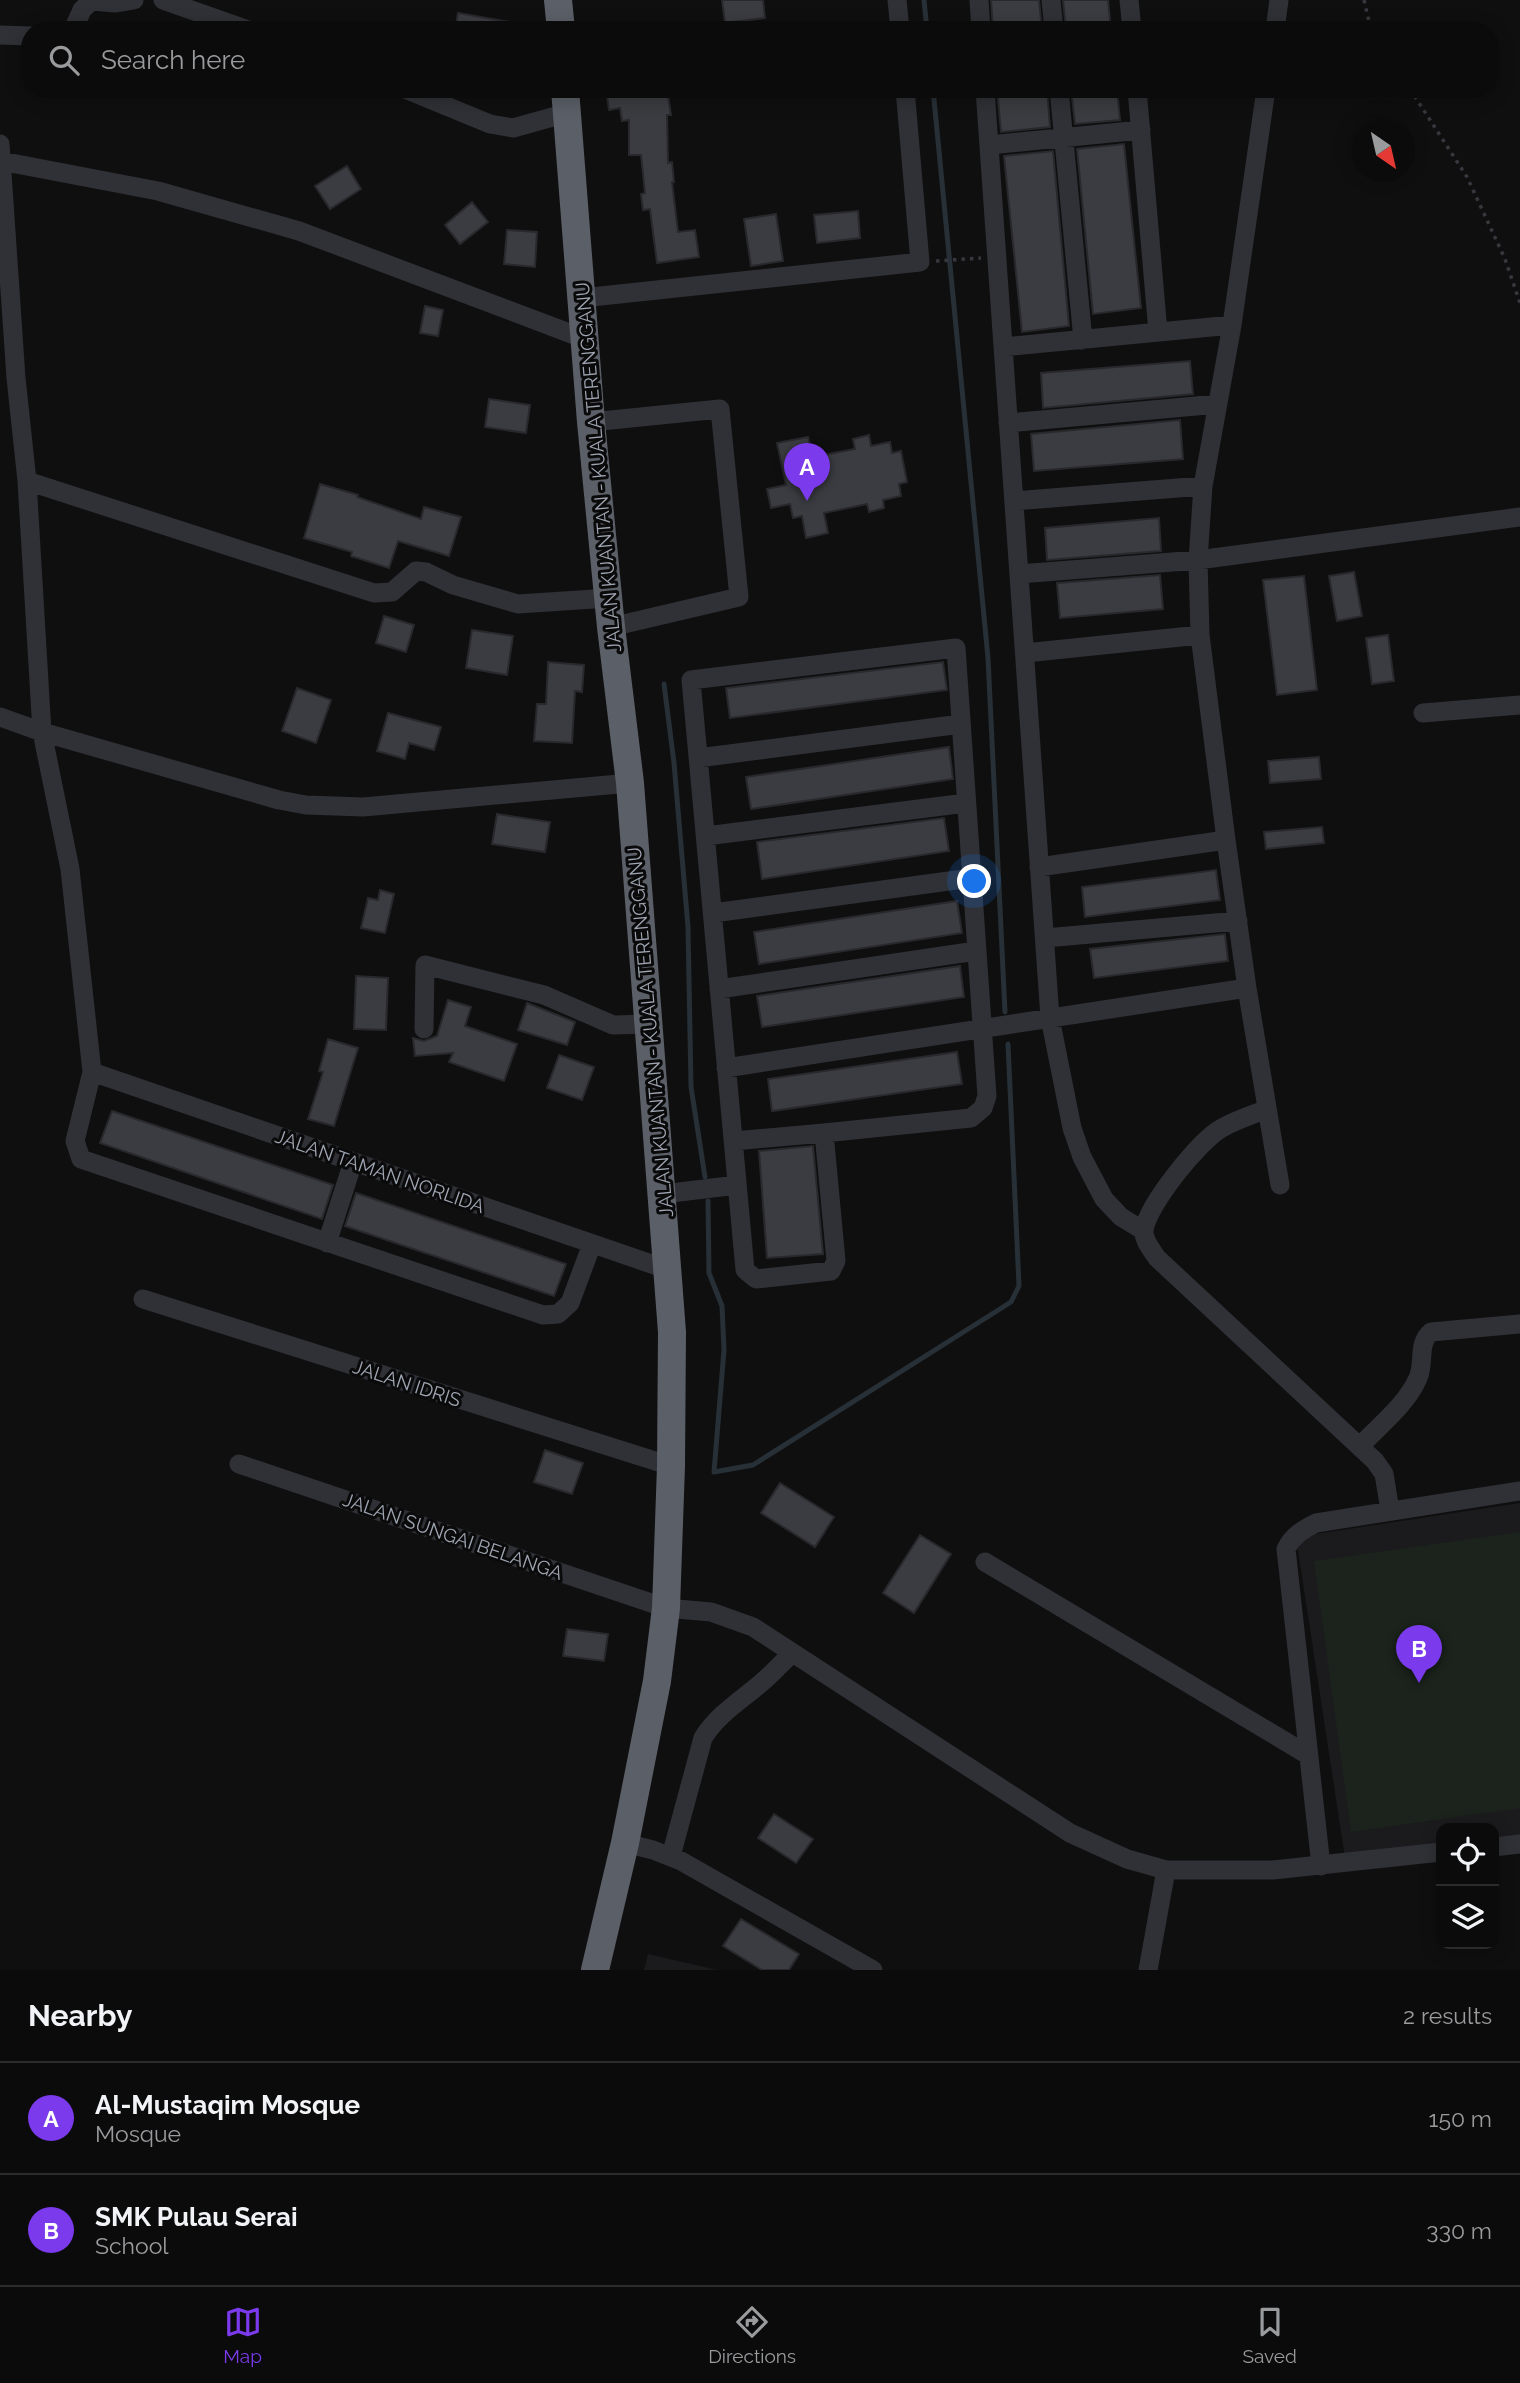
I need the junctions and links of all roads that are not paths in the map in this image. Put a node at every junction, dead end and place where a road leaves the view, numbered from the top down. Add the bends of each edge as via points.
1 (134, 0) edge
2 (163, 0) edge
3 (558, 0) edge
4 (897, 0) edge
5 (979, 0) edge
6 (1051, 0) edge
7 (1129, 0) edge
8 (1279, 0) edge
9 (76, 21) edge
10 (222, 21) edge
11 (560, 21) edge
12 (899, 21) edge
13 (980, 21) edge
14 (1053, 21) edge
15 (1131, 21) edge
16 (1276, 21) edge
17 (0, 36) edge
18 (21, 36) edge
19 (427, 98) edge
20 (906, 98) edge
21 (986, 98) edge
22 (1060, 98) edge
23 (1138, 98) edge
24 (1265, 98) edge
25 (566, 101) edge
26 (1140, 130) junction
27 (1064, 137) junction
28 (989, 145) junction
29 (1, 153) edge
30 (582, 298) junction
31 (1232, 325) junction
32 (1158, 332) junction
33 (585, 339) junction
34 (1083, 340) junction
35 (1003, 347) junction
36 (8, 380) edge
37 (1218, 404) junction
38 (592, 422) junction
39 (1008, 423) junction
40 (27, 481) junction
41 (1203, 486) junction
42 (1014, 501) junction
43 (1520, 517) edge
44 (1198, 560) junction
45 (1019, 574) junction
46 (609, 598) junction
47 (611, 626) junction
48 (1200, 635) junction
49 (1025, 653) junction
50 (1520, 705) edge
51 (1423, 713) dead end
52 (0, 717) edge
53 (961, 724) junction
54 (42, 732) junction
55 (698, 758) junction
56 (630, 783) junction
57 (966, 803) junction
58 (706, 836) junction
59 (1226, 840) junction
60 (1039, 867) junction
61 (971, 878) junction
62 (712, 913) junction
63 (1238, 921) junction
64 (1045, 938) junction
65 (976, 951) junction
66 (1247, 988) junction
67 (719, 989) junction
68 (1050, 1018) junction
69 (649, 1024) junction
70 (981, 1028) junction
71 (424, 1029) dead end
72 (726, 1068) junction
73 (92, 1072) junction
74 (1267, 1109) junction
75 (824, 1133) junction
76 (733, 1141) junction
77 (353, 1162) junction
78 (737, 1185) junction
79 (1280, 1185) dead end
80 (663, 1194) junction
81 (1144, 1231) junction
82 (327, 1243) junction
83 (592, 1244) junction
84 (669, 1270) junction
85 (143, 1300) dead end
86 (1520, 1324) edge
87 (1360, 1446) junction
88 (239, 1464) dead end
89 (671, 1466) junction
90 (1520, 1491) edge
91 (1390, 1510) junction
92 (985, 1562) dead end
93 (666, 1608) junction
94 (792, 1653) junction
95 (1308, 1755) junction
96 (625, 1843) junction
97 (1520, 1844) edge
98 (1499, 1846) edge
99 (1436, 1853) edge
100 (671, 1856) junction
101 (1321, 1866) junction
102 (1166, 1870) junction
103 (595, 1970) edge
104 (873, 1970) edge
105 (1148, 1970) edge

1 - 9 street via 91,1
2 - 10 street
3 - 11 highway
4 - 12 street
5 - 13 street
6 - 14 street
7 - 15 street
8 - 16 street
17 - 18 street
19 - 25 street via 490,124 513,128
20 - 30 street via 920,262
21 - 28 street
22 - 27 street
23 - 26 street
24 - 31 street
25 - 30 highway, JALAN KUANTAN - KUALA TERENGGANU
26 - 27 street
26 - 32 street
27 - 28 street
27 - 34 street
28 - 35 street
29 - 33 street via 299,231
29 - 36 street
30 - 33 highway, JALAN KUANTAN - KUALA TERENGGANU
31 - 32 street
31 - 37 street
32 - 34 street
33 - 38 highway, JALAN KUANTAN - KUALA TERENGGANU
34 - 35 street
35 - 39 street
36 - 40 street
37 - 39 street
37 - 41 street
38 - 46 highway, JALAN KUANTAN - KUALA TERENGGANU
38 - 47 street via 720,408 739,597
39 - 42 street
40 - 46 street via 374,593 392,592 416,571 518,604
40 - 54 street
41 - 42 street
41 - 44 street
42 - 45 street
43 - 44 street
44 - 45 street
44 - 48 street
45 - 49 street
46 - 47 highway, JALAN KUANTAN - KUALA TERENGGANU
47 - 56 highway, JALAN KUANTAN - KUALA TERENGGANU
48 - 49 street
48 - 59 street
49 - 60 street
50 - 51 street
52 - 54 street
53 - 55 street
53 - 55 street via 956,648 691,680
53 - 57 street
54 - 56 street via 306,805 369,806
54 - 73 street via 70,869
55 - 58 street
56 - 69 highway, JALAN KUANTAN - KUALA TERENGGANU
57 - 58 street
57 - 61 street
58 - 62 street
59 - 60 street
59 - 63 street
60 - 64 street
61 - 62 street
61 - 65 street
62 - 67 street
63 - 64 street
63 - 66 street
64 - 68 street
65 - 67 street
65 - 70 street
66 - 68 street
66 - 74 street
67 - 72 street
68 - 70 street
68 - 81 street via 1082,1157 1104,1199
69 - 71 street via 613,1026 544,995 425,965
69 - 80 highway, JALAN KUANTAN - KUALA TERENGGANU
70 - 72 street
70 - 75 street via 986,1096 983,1108 971,1118
72 - 76 street
73 - 77 street, JALAN TAMAN NORLIDA
73 - 82 street via 75,1141 81,1159
74 - 79 street
74 - 81 street via 1221,1128 1196,1150 1151,1210
75 - 76 street
75 - 78 street via 836,1261 831,1271 756,1279 745,1270
76 - 78 street
77 - 82 street
77 - 83 street, JALAN TAMAN NORLIDA
78 - 80 street
80 - 84 highway, JALAN KUANTAN - KUALA TERENGGANU
81 - 87 street via 1157,1258
82 - 83 street via 543,1315 558,1314 570,1303
83 - 84 street, JALAN TAMAN NORLIDA
84 - 89 highway, JALAN KUANTAN - KUALA TERENGGANU
85 - 89 street, JALAN IDRIS
86 - 87 street via 1431,1332 1422,1345 1417,1382
87 - 91 street via 1384,1475
88 - 93 street, JALAN SUNGAI BELANGA
89 - 93 highway, JALAN KUANTAN - KUALA TERENGGANU
90 - 91 street
91 - 95 street via 1316,1523 1300,1531 1286,1549
92 - 95 street
93 - 94 street, JALAN SUNGAI BELANGA via 711,1612 753,1627
93 - 96 highway, JALAN KUANTAN - KUALA TERENGGANU via 657,1681
94 - 100 street via 724,1713 703,1738
94 - 102 street, JALAN SUNGAI BELANGA via 1070,1833
95 - 101 street
96 - 100 street
96 - 103 highway, JALAN KUANTAN - KUALA TERENGGANU
97 - 98 street
99 - 101 street, JALAN SUNGAI BELANGA
100 - 104 street
101 - 102 street, JALAN SUNGAI BELANGA
102 - 105 street

